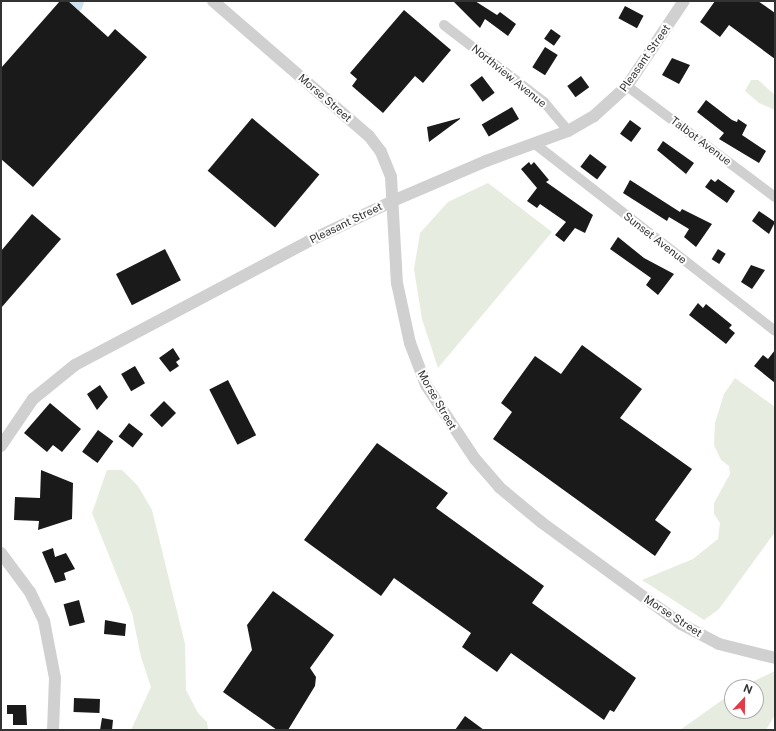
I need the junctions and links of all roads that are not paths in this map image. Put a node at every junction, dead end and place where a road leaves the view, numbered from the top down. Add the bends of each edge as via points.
1 (213, 1) edge
2 (684, 1) edge
3 (444, 25) dead end
4 (627, 86) junction
5 (568, 132) junction
6 (535, 144) junction
7 (775, 197) edge
8 (394, 200) junction
9 (775, 331) edge
10 (1, 446) edge
11 (1, 553) edge
12 (775, 658) edge
13 (53, 730) edge

1 - 8 street, Morse Street via 369,136 387,162
2 - 4 street, Pleasant Street
3 - 5 street, Northview Avenue via 544,102
4 - 5 street, Pleasant Street via 594,116
4 - 7 street, Talbot Avenue
5 - 6 street, Pleasant Street
6 - 8 street, Pleasant Street via 486,161
6 - 9 street, Sunset Avenue
8 - 10 street, Pleasant Street via 309,241 75,365 33,399
8 - 12 street, Morse Street via 397,283 410,343 426,385 475,459 499,486 541,522 681,624 719,644
11 - 13 street via 30,592 44,621 55,678

